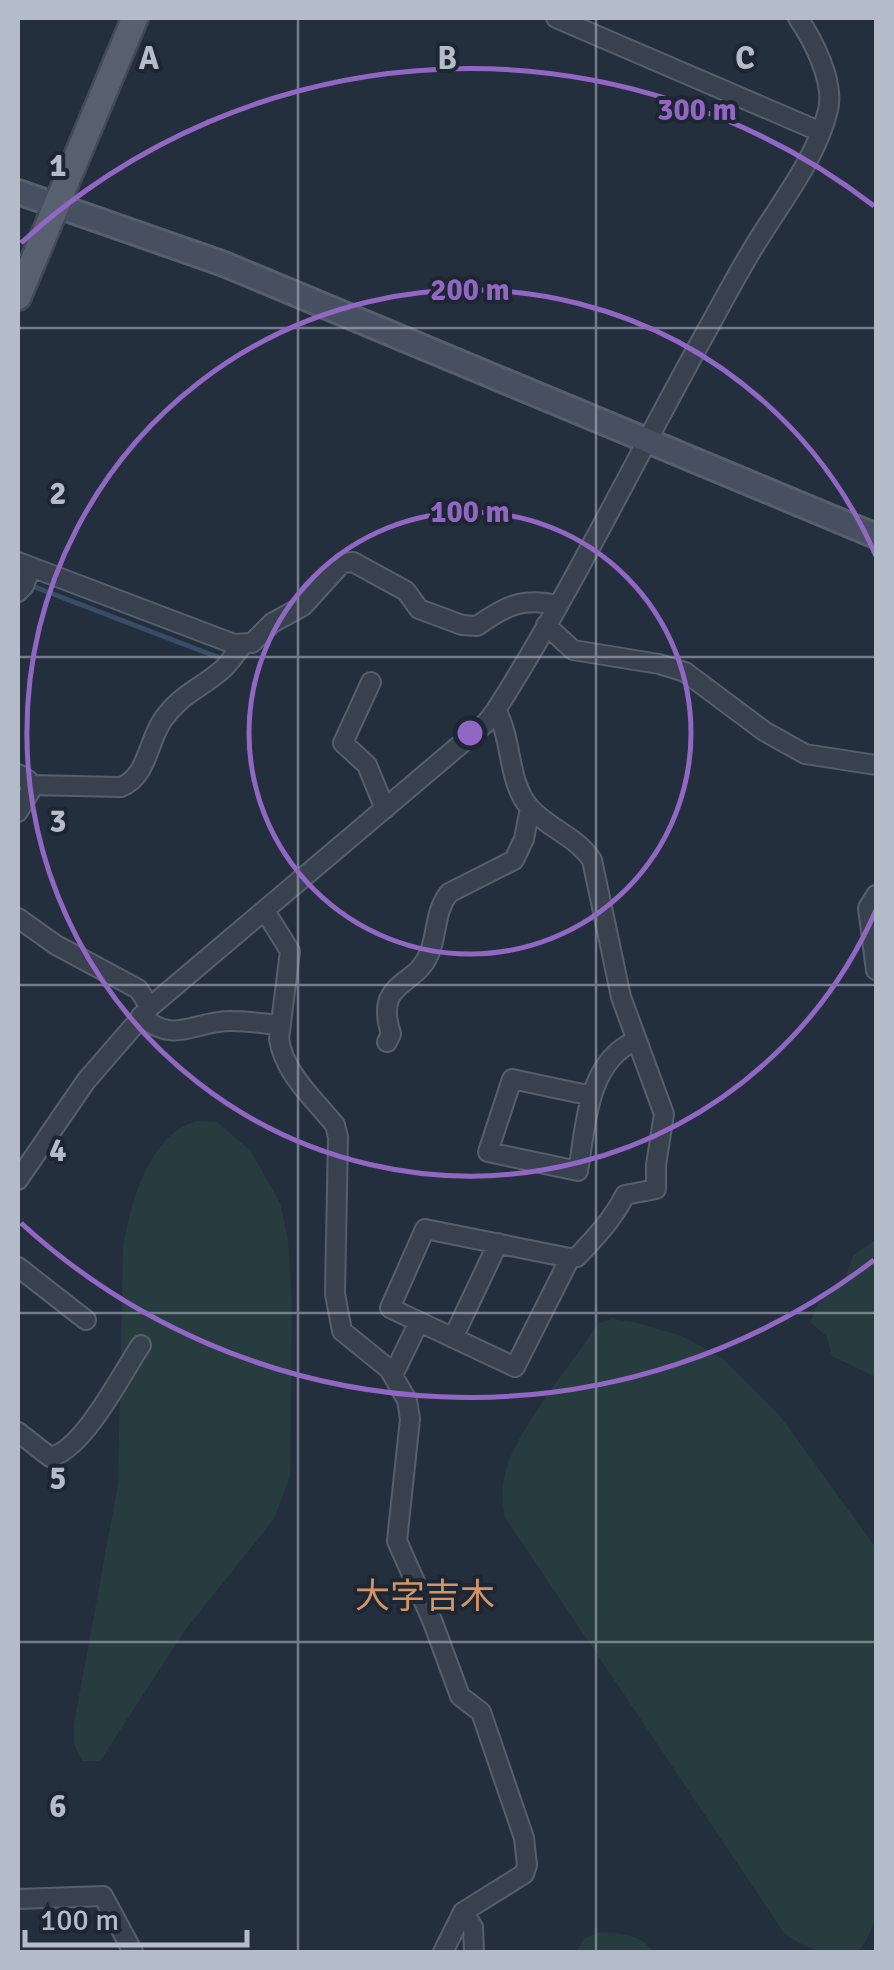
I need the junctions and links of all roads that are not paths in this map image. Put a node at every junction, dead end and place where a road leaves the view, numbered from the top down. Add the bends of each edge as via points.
1 (136, 18) edge
2 (556, 18) edge
3 (798, 18) edge
4 (821, 132) junction
5 (18, 192) edge
6 (58, 206) junction
7 (18, 297) edge
8 (648, 440) junction
9 (876, 536) edge
10 (24, 564) edge
11 (18, 592) edge
12 (557, 605) junction
13 (546, 625) junction
14 (243, 644) junction
15 (371, 682) dead end
16 (496, 710) junction
17 (876, 765) edge
18 (24, 779) edge
19 (530, 808) junction
20 (385, 809) junction
21 (18, 812) edge
22 (876, 894) edge
23 (265, 911) junction
24 (18, 918) edge
25 (876, 970) edge
26 (146, 1011) junction
27 (281, 1025) junction
28 (635, 1041) junction
29 (387, 1042) dead end
30 (592, 1096) junction
31 (18, 1180) edge
32 (498, 1243) junction
33 (570, 1258) junction
34 (18, 1267) edge
35 (86, 1320) dead end
36 (420, 1322) junction
37 (453, 1338) junction
38 (141, 1345) dead end
39 (393, 1375) junction
40 (18, 1432) edge
41 (18, 1899) edge
42 (463, 1912) junction
43 (133, 1952) edge
44 (443, 1952) edge
45 (474, 1952) edge

1 - 6 main road
2 - 4 street
3 - 4 street via 826,77 830,105
4 - 8 street
5 - 6 street
6 - 7 main road
6 - 8 street via 224,264
8 - 9 street
8 - 12 street
10 - 11 street
10 - 14 street
12 - 13 street
12 - 14 street via 520,601 477,626 462,625 418,609 406,591 353,562 342,563 304,606
13 - 16 street
13 - 17 street via 573,650 685,672 805,754
14 - 18 street via 223,668 176,700 131,783
15 - 20 street via 343,743 367,765
16 - 19 street via 518,789
16 - 20 street
18 - 21 street via 31,790
19 - 28 street via 592,860
19 - 29 street via 514,860 442,902 429,957 390,1000
20 - 23 street
22 - 25 street via 868,908
23 - 26 street
23 - 27 street via 290,951
24 - 26 street via 138,989
26 - 27 street via 154,1028 175,1032 230,1020
26 - 31 street via 64,1110
27 - 39 street via 290,1070 338,1136 335,1294 342,1330
28 - 30 street via 602,1070
28 - 33 street via 664,1114 656,1188 624,1195 593,1240
30 - 30 street via 578,1171 488,1152 512,1080
32 - 33 street
32 - 36 street via 425,1229 390,1308
32 - 37 street
33 - 37 street via 514,1367
34 - 35 street
36 - 37 street
36 - 39 street
38 - 40 street via 61,1455 50,1457
39 - 42 street via 410,1419 398,1541 460,1696 482,1712 524,1838 524,1874
41 - 43 street via 103,1896
42 - 44 street
42 - 45 street via 473,1927

